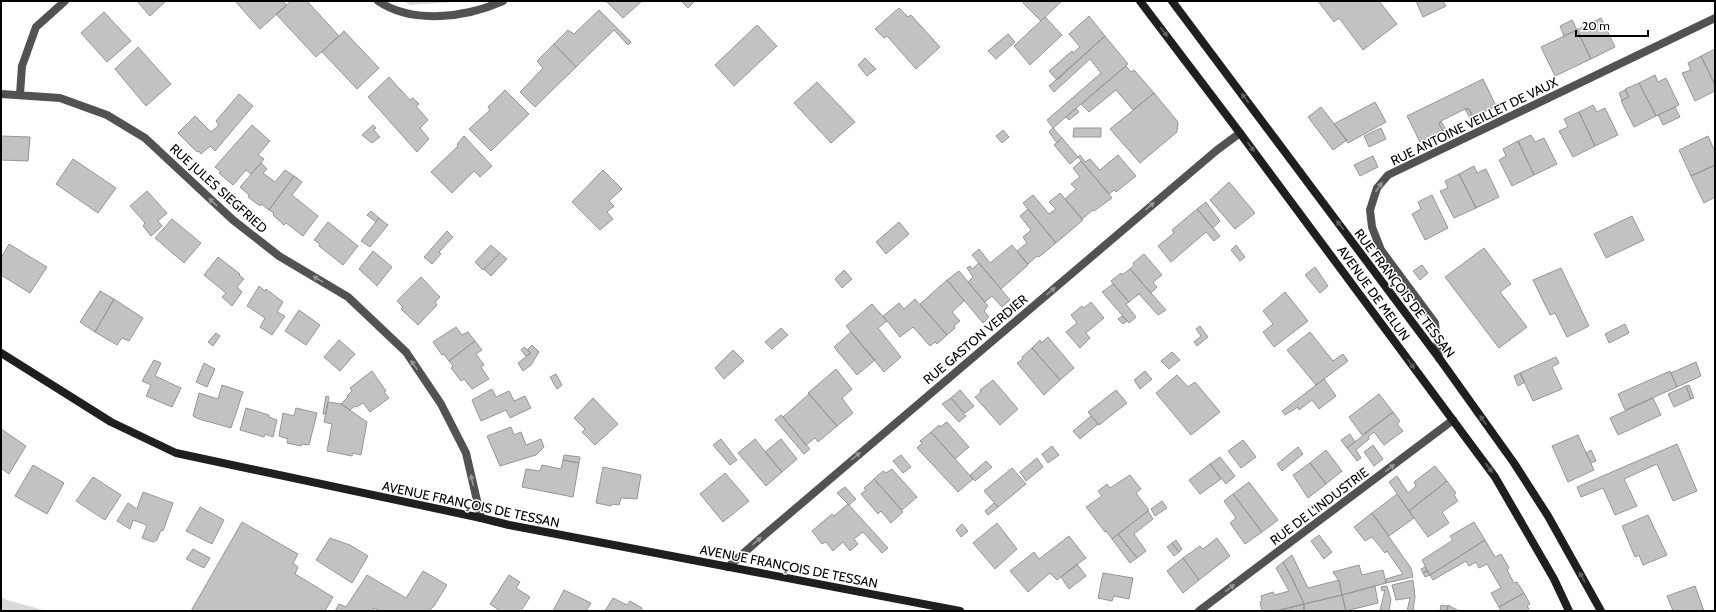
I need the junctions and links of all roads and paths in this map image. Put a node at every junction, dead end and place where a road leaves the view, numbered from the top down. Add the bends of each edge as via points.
1 (65, 1) edge
2 (378, 1) edge
3 (503, 1) edge
4 (1140, 1) edge
5 (1172, 1) edge
6 (1715, 18) edge
7 (1, 94) edge
8 (20, 94) junction
9 (1240, 133) junction
10 (1, 353) edge
11 (1439, 358) junction
12 (1453, 420) junction
13 (481, 518) junction
14 (728, 567) junction
15 (955, 611) edge
16 (1199, 611) edge
17 (1569, 611) edge
18 (1602, 611) edge

1 - 8 street via 36,27 22,66
2 - 3 street via 406,13 431,15 475,11
4 -> 9 main road, AVENUE DE MELUN
11 -> 5 main road, RUE FRANÇOIS DE TESSAN
11 -> 6 street, RUE ANTOINE VEILLET DE VAUX via 1435,323 1381,250 1372,227 1370,210 1377,188 1388,175
7 - 8 street, RUE JULES SIEGFRIED
13 -> 8 street, RUE JULES SIEGFRIED via 466,453 441,404 406,352 348,297 279,256 233,220 145,138 106,115 60,98
9 -> 12 main road, AVENUE DE MELUN
14 -> 9 street, RUE GASTON VERDIER via 1186,176
10 - 13 main road, AVENUE FRANÇOIS DE TESSAN via 111,422 176,453
18 -> 11 main road, RUE FRANÇOIS DE TESSAN via 1548,516
16 -> 12 street, RUE DE L'INDUSTRIE
12 -> 17 main road, AVENUE DE MELUN via 1495,477 1547,565
13 - 14 main road, AVENUE FRANÇOIS DE TESSAN
14 - 15 main road, AVENUE FRANÇOIS DE TESSAN

